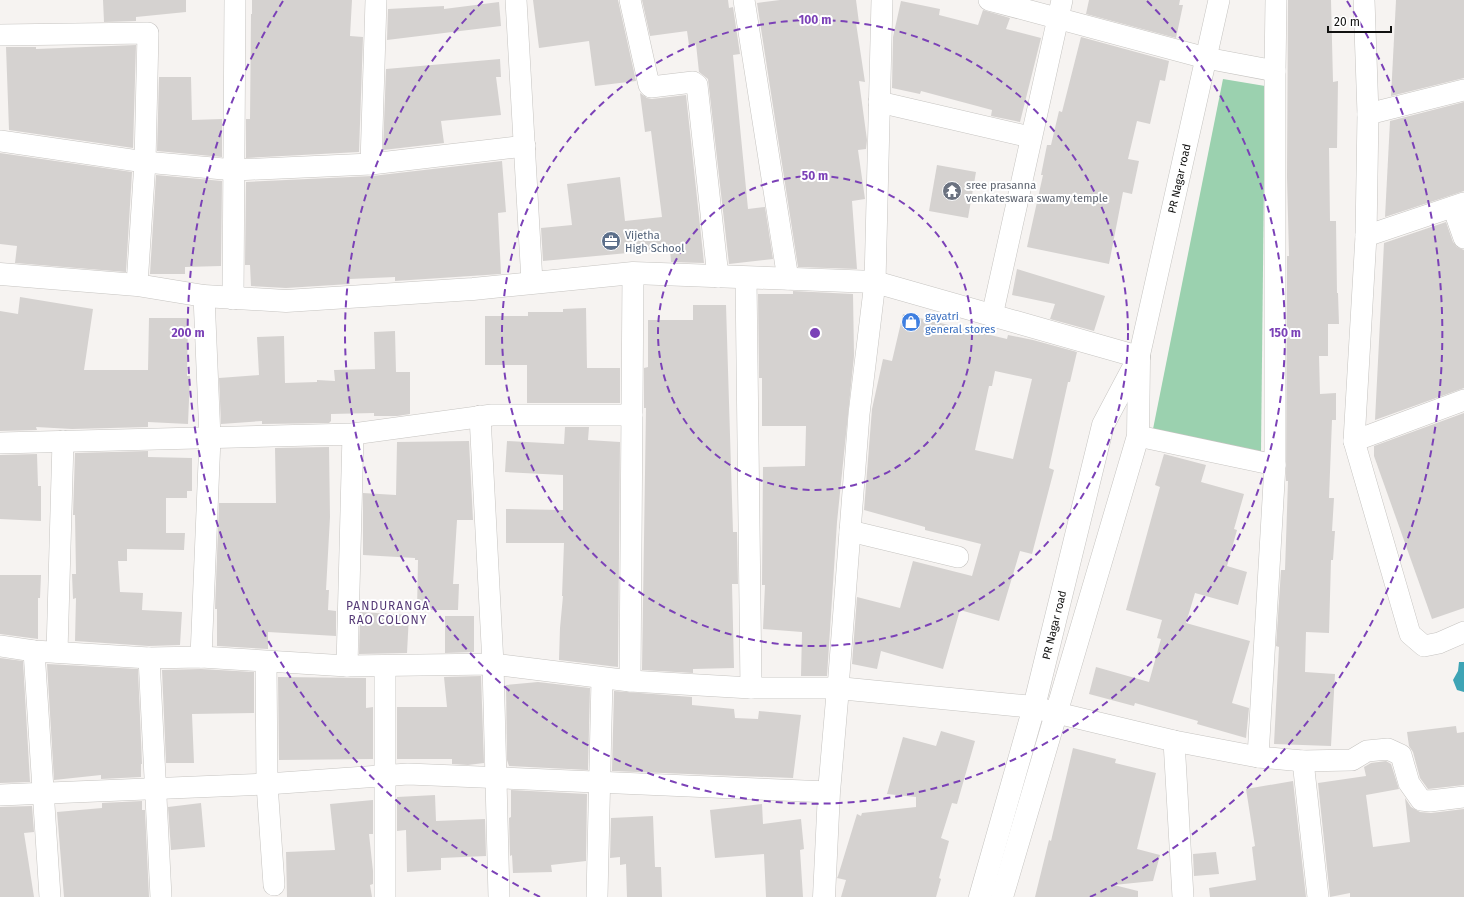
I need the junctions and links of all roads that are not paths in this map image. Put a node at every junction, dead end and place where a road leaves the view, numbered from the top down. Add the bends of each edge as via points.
1 (234, 0) edge
2 (376, 0) edge
3 (516, 0) edge
4 (630, 0) edge
5 (744, 0) edge
6 (882, 0) edge
7 (988, 0) edge
8 (1219, 0) edge
9 (1276, 0) edge
10 (1364, 0) edge
11 (1059, 9) edge
12 (0, 35) edge
13 (1206, 58) junction
14 (1274, 71) junction
15 (1464, 90) edge
16 (879, 102) junction
17 (1368, 114) junction
18 (0, 137) edge
19 (1030, 137) junction
20 (525, 146) junction
21 (145, 162) junction
22 (371, 164) junction
23 (235, 170) junction
24 (1458, 205) edge
25 (1366, 236) junction
26 (1464, 238) edge
27 (633, 273) junction
28 (0, 274) edge
29 (718, 277) junction
30 (746, 278) junction
31 (788, 279) junction
32 (532, 282) junction
33 (875, 282) junction
34 (137, 285) junction
35 (204, 296) junction
36 (233, 299) junction
37 (992, 316) junction
38 (1139, 357) junction
39 (1464, 400) edge
40 (632, 415) junction
41 (480, 416) junction
42 (353, 434) junction
43 (1138, 436) junction
44 (210, 438) junction
45 (63, 441) junction
46 (1354, 441) junction
47 (0, 443) edge
48 (1275, 465) junction
49 (850, 531) junction
50 (958, 557) dead end
51 (1464, 632) edge
52 (0, 646) edge
53 (34, 651) junction
54 (57, 652) junction
55 (201, 657) junction
56 (149, 658) junction
57 (266, 662) junction
58 (493, 664) junction
59 (347, 666) junction
60 (385, 667) junction
61 (602, 679) junction
62 (630, 681) junction
63 (751, 688) junction
64 (838, 688) junction
65 (1034, 707) junction
66 (1057, 713) junction
67 (1174, 741) junction
68 (1258, 758) junction
69 (1303, 761) junction
70 (384, 776) junction
71 (496, 778) junction
72 (600, 782) junction
73 (267, 784) junction
74 (156, 789) junction
75 (829, 792) junction
76 (42, 793) junction
77 (0, 795) edge
78 (1464, 797) edge
79 (274, 885) dead end
80 (50, 897) edge
81 (161, 897) edge
82 (385, 897) edge
83 (499, 897) edge
84 (597, 897) edge
85 (824, 897) edge
86 (980, 897) edge
87 (1002, 897) edge
88 (1183, 897) edge
89 (1318, 897) edge

1 - 23 street
2 - 22 street
3 - 20 street
4 - 29 street via 649,85 651,87 693,82 697,85
5 - 31 street
6 - 16 street
7 - 11 street
8 - 13 street, PR Nagar road
9 - 14 street
10 - 17 street
11 - 13 street
11 - 19 street
12 - 21 street via 148,33
13 - 14 street
13 - 38 street, PR Nagar road
14 - 48 street
15 - 17 street
16 - 19 street
16 - 33 street
17 - 25 street
18 - 21 street
19 - 37 street
20 - 22 street
20 - 32 street
21 - 23 street
21 - 34 street
22 - 23 street
23 - 36 street
24 - 25 street
24 - 26 street
25 - 46 street
27 - 29 street
27 - 32 street
27 - 40 street
28 - 34 street
29 - 30 street
30 - 31 street
30 - 63 street
31 - 33 street
32 - 36 street via 473,289 286,301
33 - 37 street
33 - 49 street via 859,414
34 - 35 street
35 - 36 street
35 - 44 street
37 - 38 street
38 - 43 street, PR Nagar road
38 - 65 street, PR Nagar road via 1103,425
39 - 46 street
40 - 41 street
40 - 62 street
41 - 42 street
41 - 58 street
42 - 44 street
42 - 59 street
43 - 48 street
43 - 66 street, PR Nagar road
44 - 45 street
44 - 55 street
45 - 47 street
45 - 54 street
46 - 51 street via 1410,634 1424,646 1439,643
48 - 68 street
49 - 50 street
49 - 64 street
52 - 53 street
53 - 54 street
53 - 76 street
54 - 56 street
55 - 56 street
55 - 57 street
56 - 74 street
57 - 59 street
57 - 73 street
58 - 60 street
58 - 61 street
58 - 71 street
59 - 60 street
60 - 70 street
61 - 62 street
61 - 72 street
62 - 63 street
63 - 64 street
64 - 65 street
64 - 75 street
65 - 66 street
65 - 86 street, PR Nagar road
66 - 67 street
66 - 87 street, PR Nagar road
67 - 68 street
67 - 88 street
68 - 69 street
69 - 78 street via 1352,760 1367,751 1388,749 1401,755 1409,783 1420,800 1430,802
69 - 89 street
70 - 71 street via 408,774
70 - 73 street
70 - 82 street
71 - 72 street
71 - 83 street
72 - 75 street
72 - 84 street
73 - 74 street
73 - 79 street
74 - 76 street
74 - 81 street
75 - 85 street
76 - 77 street
76 - 80 street

